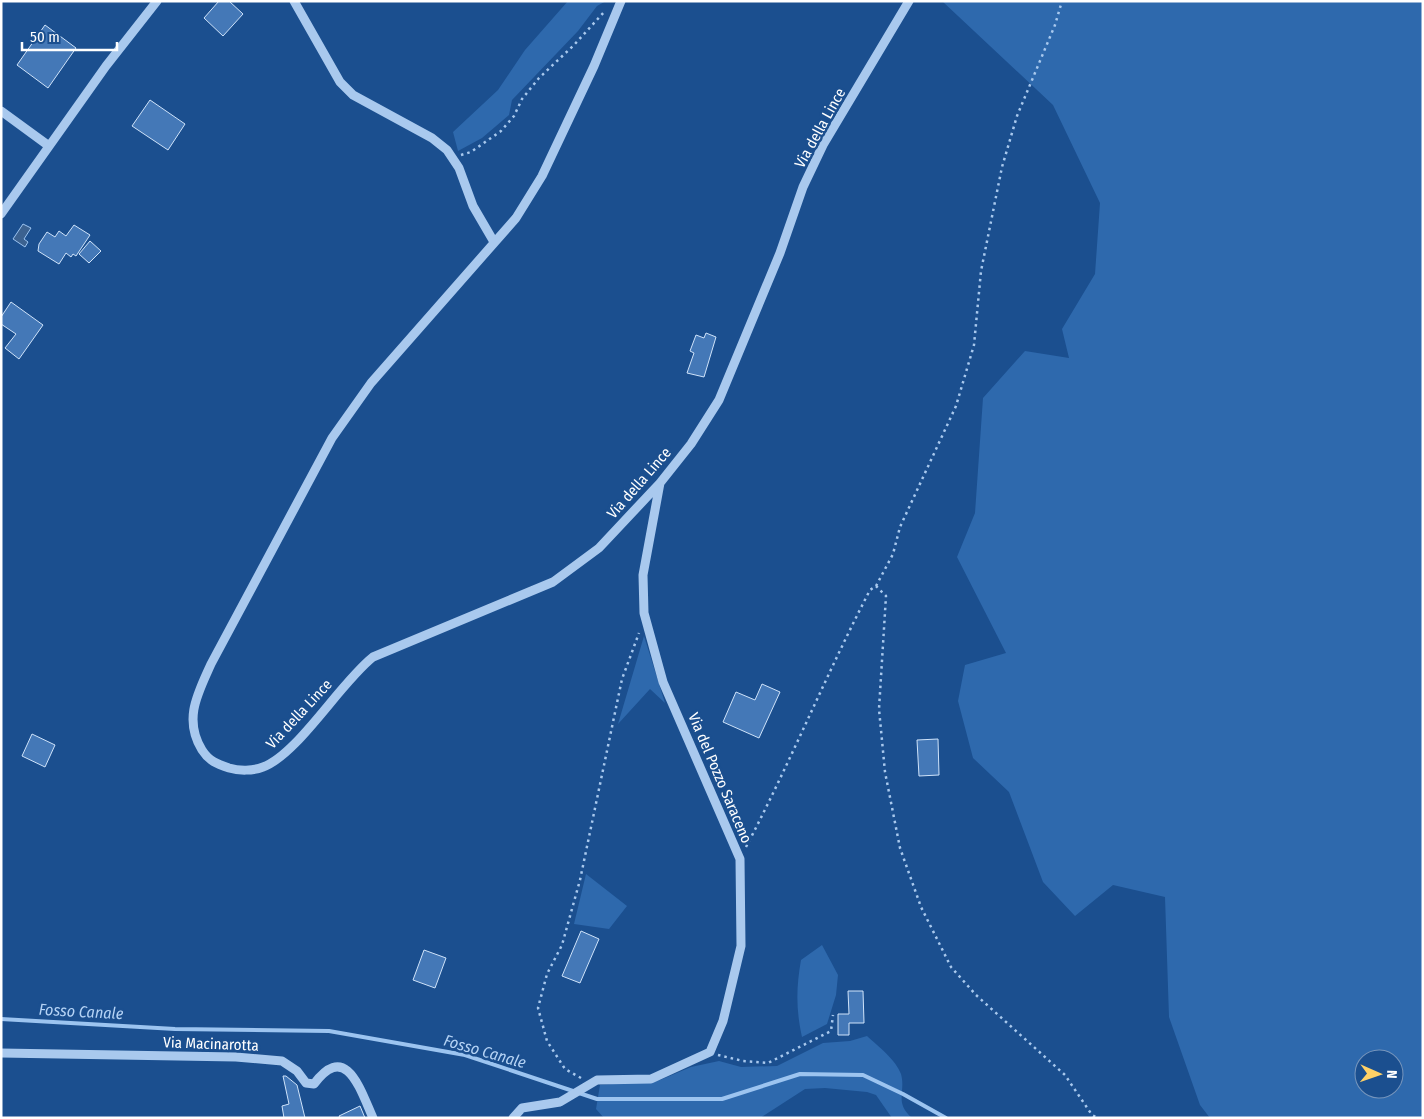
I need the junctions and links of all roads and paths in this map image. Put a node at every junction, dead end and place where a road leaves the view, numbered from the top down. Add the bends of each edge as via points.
1 (157, 1) edge
2 (294, 1) edge
3 (621, 1) edge
4 (909, 1) edge
5 (1062, 1) edge
6 (1, 110) edge
7 (49, 146) junction
8 (452, 158) junction
9 (1, 214) edge
10 (494, 242) junction
11 (660, 483) junction
12 (876, 586) junction
13 (639, 631) dead end
14 (740, 859) junction
15 (833, 1015) dead end
16 (710, 1052) junction
17 (1, 1053) edge
18 (590, 1084) junction
19 (373, 1118) edge
20 (513, 1118) edge
21 (1098, 1118) edge

1 - 7 street
2 - 8 street via 340,82 353,95 432,138
3 - 8 path via 608,8 539,78 501,131 471,152
3 - 10 street, Via della Lince via 542,176 516,218
4 - 11 street, Via della Lince via 823,145 803,187 780,253 719,400 691,444
5 - 12 path via 1017,116 1002,167 981,271 974,345 956,406 900,527 893,554
6 - 7 street
7 - 9 street
8 - 10 street via 473,206
10 - 11 street, Via della Lince via 371,384 332,438 196,698 192,725 195,738 207,758 218,765 241,770 263,767 278,758 359,668 373,657 553,582 600,548
11 - 14 street, Via del Pozzo Saraceno via 643,575 642,604 663,682
12 - 14 path via 870,590 840,647
12 - 21 path via 886,596 879,709 885,772 900,848 921,907 951,967 976,995 1065,1075 1092,1115
13 - 18 path via 622,679 580,880 562,946 547,974 538,1008 547,1041 565,1069
14 - 16 street, Via del Pozzo Saraceno via 741,946 723,1021
15 - 16 path via 831,1031 768,1063 743,1061
16 - 18 street via 651,1078 596,1080
17 - 19 street, Via Macinarotta via 245,1058 282,1062 306,1083 314,1084 332,1066 341,1066 350,1072
18 - 20 street via 560,1102 522,1108

